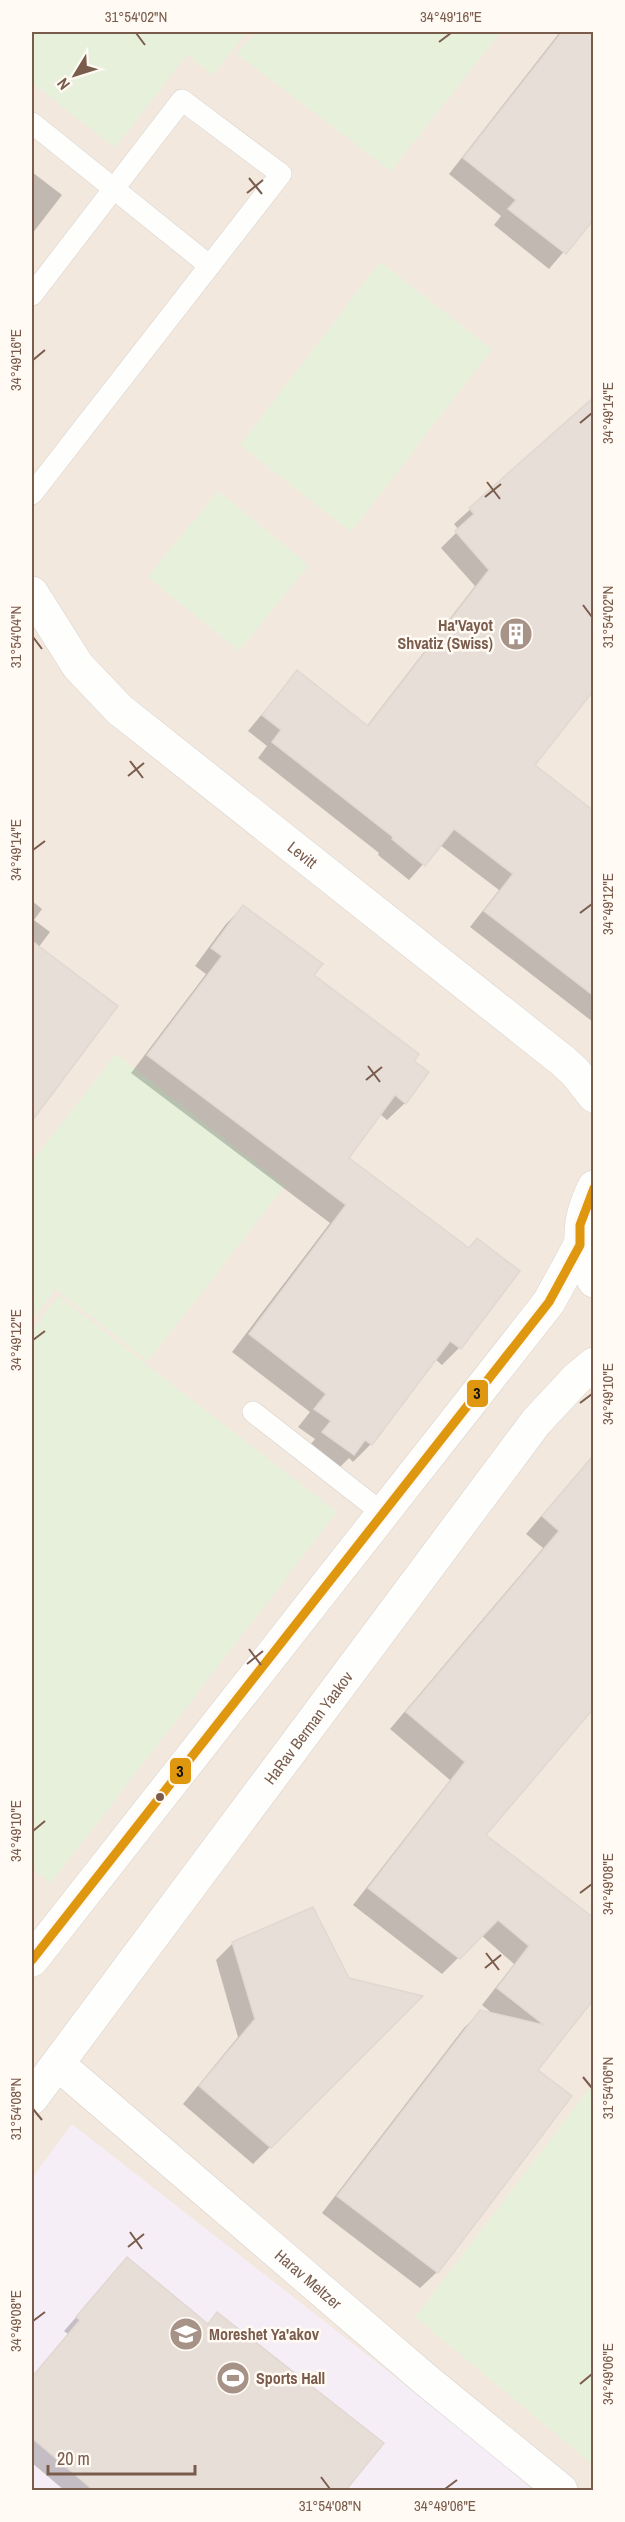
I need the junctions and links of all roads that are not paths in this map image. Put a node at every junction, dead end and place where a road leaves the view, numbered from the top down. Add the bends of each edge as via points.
1 (32, 123) edge
2 (114, 188) junction
3 (210, 266) junction
4 (32, 295) edge
5 (32, 494) edge
6 (32, 593) edge
7 (594, 1096) edge
8 (594, 1187) edge
9 (580, 1245) junction
10 (594, 1281) edge
11 (594, 1364) edge
12 (253, 1412) dead end
13 (381, 1512) junction
14 (32, 1960) edge
15 (58, 2064) junction
16 (32, 2098) edge
17 (561, 2490) edge

1 - 2 lane
2 - 3 lane
2 - 3 lane via 182,100 281,174
2 - 4 lane
3 - 5 lane
6 - 7 street, Levitt via 78,666 120,710 563,1061
8 - 9 street via 580,1225
9 - 10 street
9 - 13 street via 549,1302
11 - 15 street, HaRav Berman Yaakov via 536,1422
12 - 13 lane
13 - 14 street
15 - 16 street, HaRav Berman Yaakov
15 - 17 street, Harav Meltzer via 426,2380

